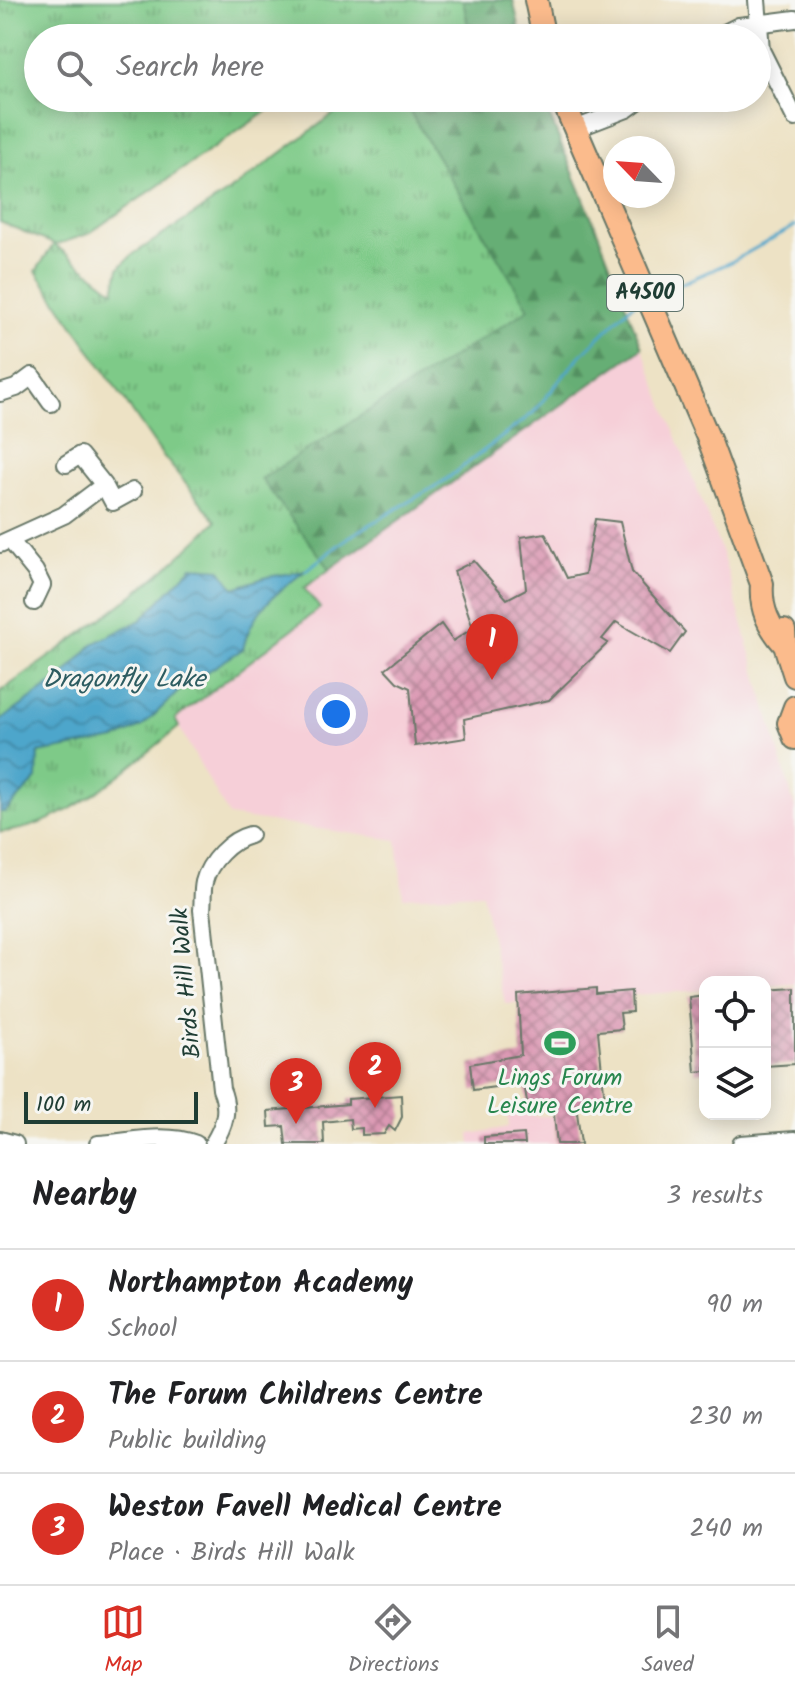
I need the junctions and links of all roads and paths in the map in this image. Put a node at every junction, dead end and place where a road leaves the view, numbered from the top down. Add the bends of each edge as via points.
1 (536, 0) edge
2 (757, 0) edge
3 (795, 19) edge
4 (541, 24) edge
5 (759, 24) edge
6 (769, 24) edge
7 (771, 70) edge
8 (568, 112) edge
9 (620, 112) edge
10 (795, 118) edge
11 (575, 129) junction
12 (0, 393) edge
13 (51, 403) dead end
14 (66, 464) dead end
15 (104, 485) junction
16 (133, 491) dead end
17 (5, 542) edge
18 (34, 602) dead end
19 (795, 676) edge
20 (795, 707) edge
21 (795, 738) edge
22 (250, 835) dead end
23 (0, 1140) edge
24 (795, 1140) edge
25 (125, 1143) edge
26 (15, 1144) edge
27 (98, 1144) edge
28 (196, 1144) edge
29 (213, 1144) edge
30 (741, 1144) edge
31 (751, 1144) edge

1 - 4 main road
2 - 5 street
3 - 6 street
7 - 10 street
8 - 11 main road, A4500
9 - 11 street
11 - 19 main road, A4500 via 710,442 762,584 775,599
12 - 13 street via 32,376
14 - 15 street via 80,455
15 - 16 street via 113,502
15 - 17 street via 64,515
17 - 18 street via 42,585
20 - 21 main road via 789,723
22 - 29 street, Birds Hill Walk via 218,856 205,880 202,910 226,1103 226,1117
23 - 26 street
24 - 31 street
25 - 27 street
25 - 28 street via 166,1138
30 - 31 street

